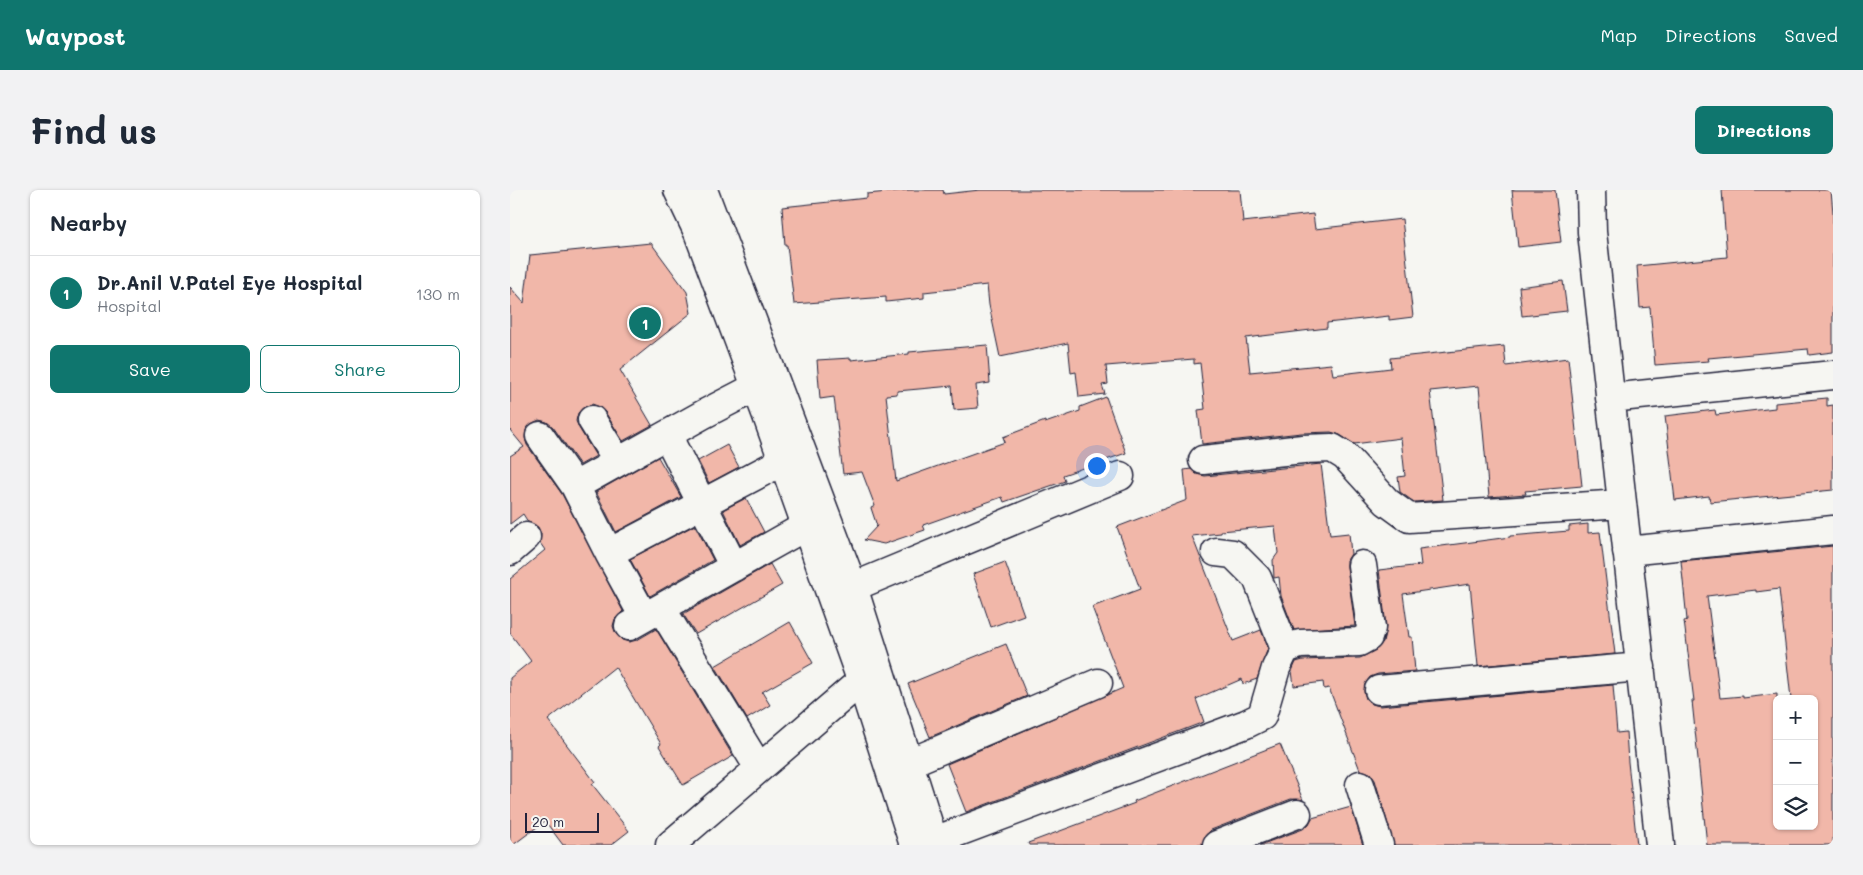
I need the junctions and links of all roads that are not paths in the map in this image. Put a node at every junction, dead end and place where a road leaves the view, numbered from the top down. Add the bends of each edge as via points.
1 (678, 190) edge
2 (703, 190) edge
3 (1591, 190) edge
4 (1833, 375) edge
5 (756, 387) junction
6 (1610, 398) junction
7 (592, 420) dead end
8 (667, 435) junction
9 (540, 436) dead end
10 (1203, 460) dead end
11 (783, 461) junction
12 (618, 462) junction
13 (1120, 476) dead end
14 (574, 486) junction
15 (702, 503) junction
16 (1622, 504) junction
17 (806, 526) junction
18 (1833, 530) edge
19 (1627, 551) junction
20 (1216, 552) dead end
21 (609, 553) junction
22 (1362, 566) dead end
23 (734, 567) junction
24 (853, 587) junction
25 (645, 617) junction
26 (1285, 649) junction
27 (1641, 668) junction
28 (869, 673) junction
29 (1098, 684) dead end
30 (1378, 690) dead end
31 (909, 763) junction
32 (759, 768) junction
33 (1360, 785) dead end
34 (1297, 814) dead end
35 (928, 844) edge
36 (670, 845) edge
37 (1217, 845) edge
38 (1379, 845) edge
39 (1660, 845) edge

1 - 5 street via 698,232
2 - 24 street
3 - 6 street via 1592,232
4 - 6 street
5 - 8 street
5 - 11 street
6 - 16 street
7 - 12 street
8 - 12 street
8 - 15 street
9 - 14 street
10 - 16 street via 1332,448 1345,456 1386,502 1409,518
11 - 15 street
11 - 17 street
12 - 14 street
13 - 24 street
14 - 21 street
15 - 21 street
15 - 23 street
16 - 19 street
17 - 23 street
17 - 28 street
18 - 19 street
19 - 27 street
20 - 26 street via 1233,554 1257,578
21 - 25 street
22 - 26 street via 1371,628 1368,637 1359,642 1300,644
23 - 25 street
24 - 28 street
25 - 32 street
26 - 35 street via 1262,716
27 - 30 street
27 - 39 street
28 - 31 street
28 - 32 street
28 - 35 street
29 - 31 street
31 - 35 street
32 - 36 street
33 - 38 street
34 - 37 street

